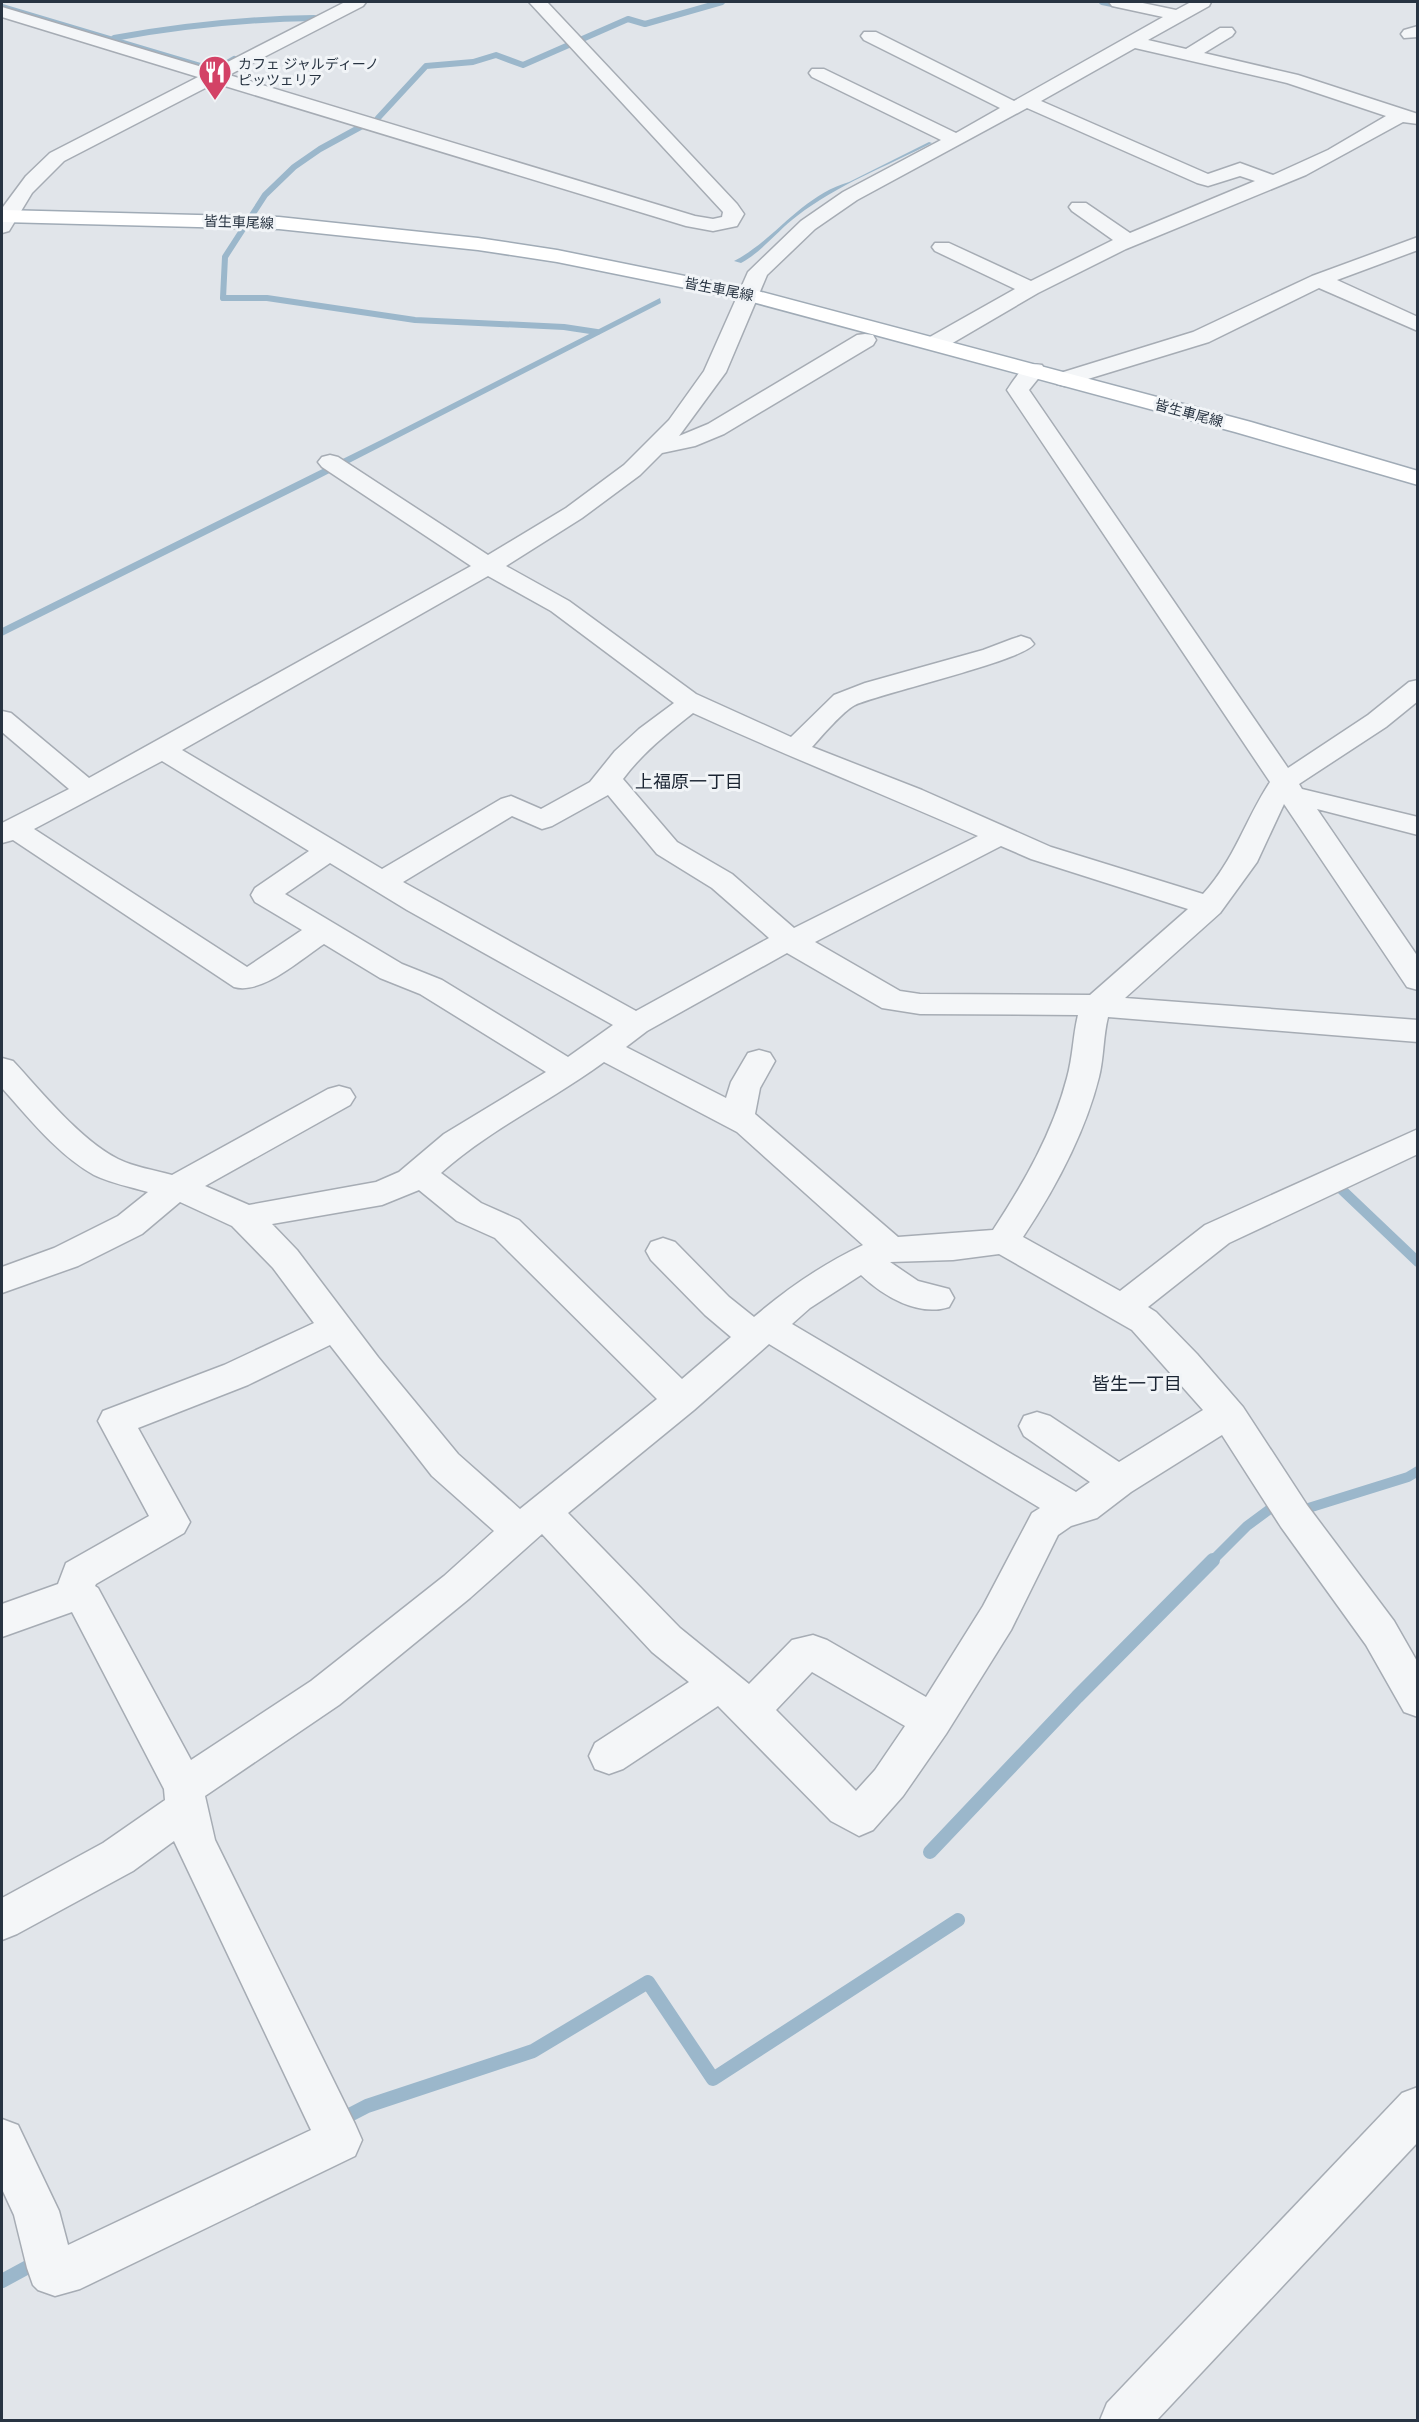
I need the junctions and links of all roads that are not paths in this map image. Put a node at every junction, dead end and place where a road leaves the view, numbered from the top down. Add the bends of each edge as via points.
1 (357, 2) edge
2 (538, 2) edge
3 (1118, 2) edge
4 (1203, 2) edge
5 (2, 12) edge
6 (1179, 16) junction
7 (1226, 32) dead end
8 (870, 36) dead end
9 (1132, 42) junction
10 (1189, 55) junction
11 (818, 73) dead end
12 (215, 76) junction
13 (1020, 105) junction
14 (1409, 118) edge
15 (956, 140) junction
16 (1182, 170) junction
17 (1161, 178) dead end
18 (1274, 182) junction
19 (1079, 207) dead end
20 (3, 219) edge
21 (1128, 241) junction
22 (1418, 243) edge
23 (942, 247) dead end
24 (1319, 280) junction
25 (1031, 289) junction
26 (747, 294) junction
27 (1418, 324) edge
28 (865, 340) dead end
29 (936, 343) junction
30 (1034, 370) junction
31 (1065, 379) junction
32 (653, 449) junction
33 (338, 467) dead end
34 (1418, 478) edge
35 (488, 566) junction
36 (1021, 644) dead end
37 (1418, 688) edge
38 (691, 702) junction
39 (2, 720) edge
40 (163, 749) junction
41 (794, 749) junction
42 (609, 779) junction
43 (1288, 789) junction
44 (87, 790) junction
45 (1418, 826) edge
46 (8, 831) edge
47 (999, 836) junction
48 (329, 850) junction
49 (382, 882) junction
50 (1210, 906) junction
51 (322, 930) junction
52 (791, 941) junction
53 (1418, 980) edge
54 (1096, 1006) junction
55 (636, 1024) junction
56 (1418, 1031) edge
57 (603, 1048) junction
58 (759, 1061) dead end
59 (2, 1069) edge
60 (569, 1072) junction
61 (339, 1097) dead end
62 (739, 1119) junction
63 (1418, 1140) edge
64 (419, 1173) junction
65 (175, 1188) junction
66 (246, 1220) junction
67 (1003, 1240) junction
68 (663, 1251) dead end
69 (878, 1254) junction
70 (2, 1280) edge
71 (936, 1298) dead end
72 (1122, 1308) junction
73 (337, 1328) junction
74 (761, 1332) junction
75 (681, 1400) junction
76 (1226, 1414) junction
77 (1037, 1426) dead end
78 (1118, 1481) junction
79 (1075, 1510) junction
80 (531, 1522) junction
81 (74, 1594) junction
82 (2, 1620) edge
83 (720, 1684) junction
84 (1418, 1700) edge
85 (749, 1710) junction
86 (932, 1721) junction
87 (609, 1756) dead end
88 (185, 1797) junction
89 (2, 1920) edge
90 (1418, 2109) edge
91 (2, 2141) edge
92 (1124, 2421) edge

1 - 12 street
2 - 12 street via 730,208 734,214 730,222 693,222
3 - 6 street
4 - 6 street
5 - 12 street
6 - 9 street
7 - 10 street
8 - 13 street
9 - 10 street
9 - 13 street
10 - 14 street via 1292,79
11 - 15 street
12 - 20 street via 57,157 43,168
13 - 15 street
13 - 16 street
14 - 18 street
15 - 26 street via 850,196 808,225 758,272
16 - 17 street
16 - 18 street via 1208,180 1240,169
18 - 21 street
19 - 21 street
20 - 26 main road, 皆生車尾線 via 279,224 361,231 556,256
21 - 25 street
22 - 24 street
23 - 25 street
24 - 27 street
24 - 31 street via 1202,337
25 - 29 street
26 - 29 main road, 皆生車尾線
26 - 32 street via 715,372 677,424
28 - 32 street via 716,429
29 - 30 main road, 皆生車尾線
30 - 31 main road, 皆生車尾線
30 - 43 street via 1018,390
31 - 34 main road, 皆生車尾線
32 - 35 street via 632,470 574,513
33 - 35 street
35 - 38 street via 560,606
35 - 40 street
36 - 41 street via 843,701
37 - 43 street
38 - 41 street
38 - 42 street via 648,735
39 - 44 street
40 - 44 street
40 - 48 street
41 - 47 street
42 - 49 street via 542,820 511,805
42 - 52 street via 668,848 722,881
43 - 45 street
43 - 50 street via 1272,798 1237,870
43 - 53 street
44 - 46 street
46 - 51 street via 245,980
47 - 50 street via 1041,854
47 - 52 street
48 - 49 street
48 - 51 street via 265,895
49 - 55 street
50 - 54 street
51 - 60 street via 391,971 431,987
52 - 54 street via 900,1003
52 - 55 street
54 - 56 street
54 - 67 street via 1083,1077 1074,1103 1025,1209
55 - 57 street
57 - 60 street
57 - 62 street
58 - 62 street via 745,1082
59 - 65 street via 54,1125 93,1159 108,1168
60 - 64 street via 455,1142
61 - 65 street
62 - 69 street
63 - 72 street via 1217,1234
64 - 66 street via 382,1193
64 - 75 street via 469,1212 507,1228
65 - 66 street
65 - 70 street via 130,1225 66,1257
66 - 73 street via 285,1259
67 - 69 street
67 - 72 street
68 - 74 street via 717,1306
69 - 71 street via 878,1271 910,1293
69 - 74 street via 839,1271 798,1299
72 - 76 street via 1144,1321
73 - 80 street via 445,1465
73 - 81 street via 236,1375 116,1421 171,1522 79,1574
74 - 75 street
74 - 79 street
75 - 80 street
76 - 78 street
76 - 84 street via 1294,1516 1380,1633
77 - 78 street
78 - 79 street via 1084,1508
79 - 86 street via 1045,1524 997,1618
80 - 83 street
80 - 88 street via 325,1694
81 - 82 street
81 - 88 street via 85,1600
83 - 85 street
83 - 87 street
85 - 86 street via 806,1652 813,1652
85 - 86 street via 845,1808 859,1817 889,1783
88 - 89 street via 118,1857
88 - 91 street via 195,1843 339,2140 55,2273 50,2268 36,2211
90 - 92 street

